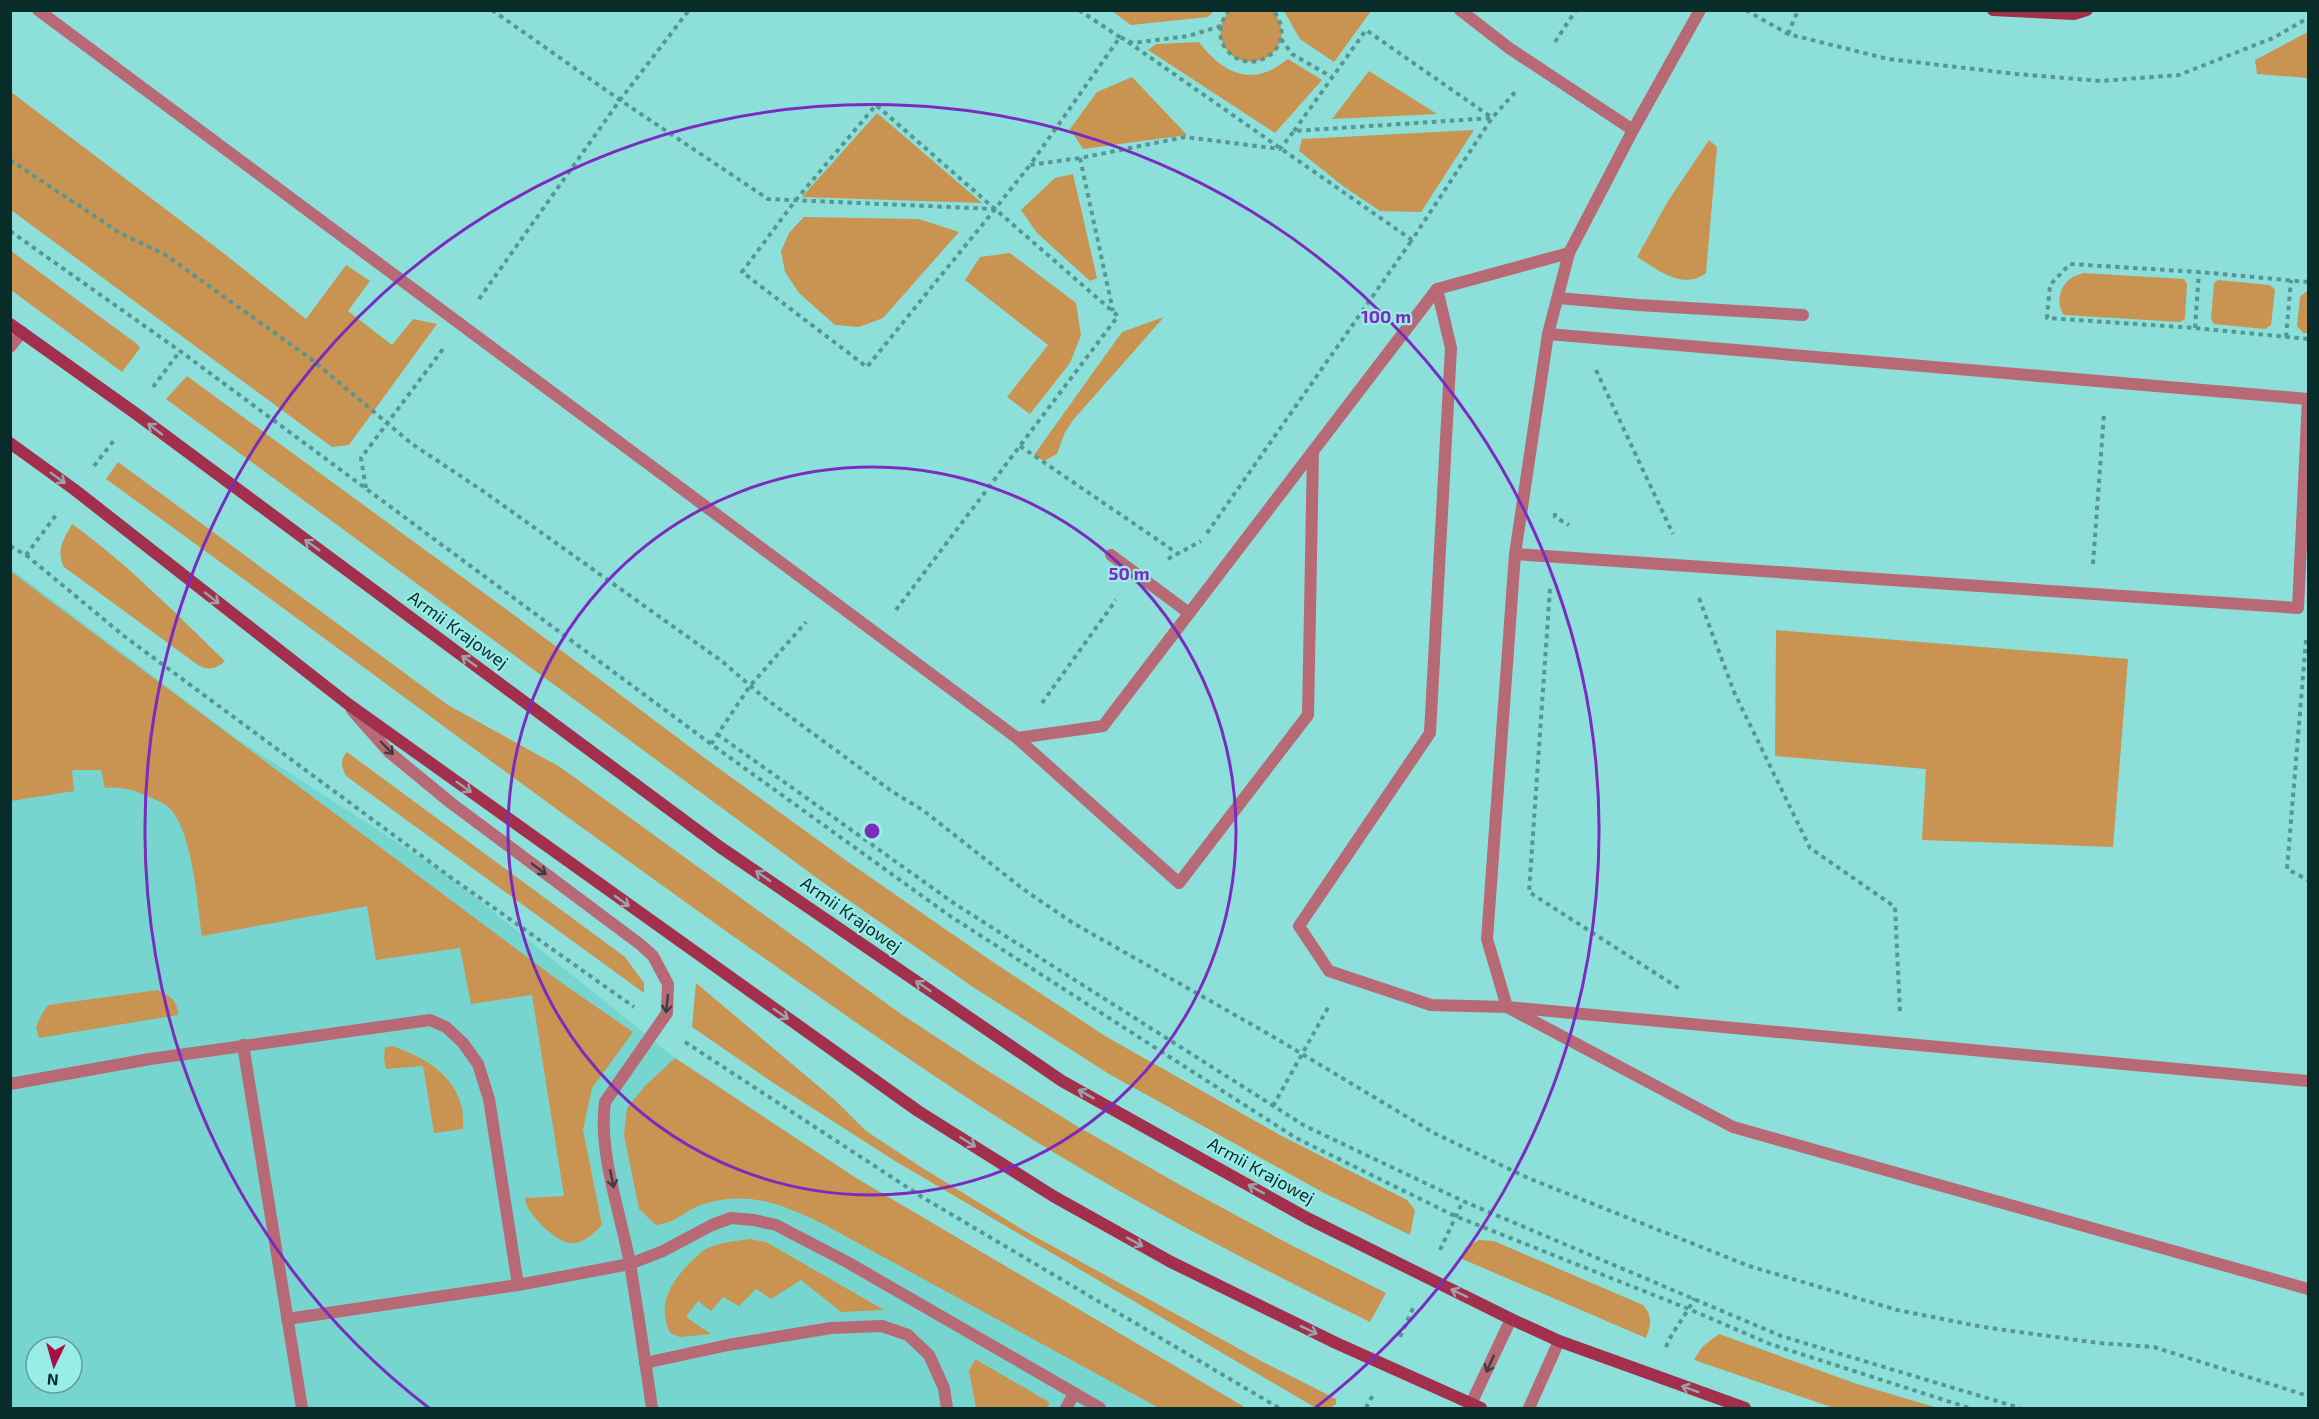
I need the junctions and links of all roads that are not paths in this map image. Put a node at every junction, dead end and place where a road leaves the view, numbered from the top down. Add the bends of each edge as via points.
1 (38, 10) edge
2 (1460, 10) edge
3 (1700, 10) edge
4 (1993, 10) edge
5 (2087, 10) edge
6 (1633, 130) junction
7 (1569, 253) junction
8 (1437, 290) junction
9 (1558, 298) junction
10 (1803, 315) dead end
11 (10, 324) edge
12 (22, 332) junction
13 (1548, 334) junction
14 (10, 347) edge
15 (2308, 399) edge
16 (10, 443) edge
17 (1313, 451) junction
18 (1515, 554) junction
19 (1111, 555) dead end
20 (1189, 613) junction
21 (348, 704) junction
22 (1017, 738) junction
23 (1507, 1007) junction
24 (243, 1046) junction
25 (2308, 1082) edge
26 (10, 1084) edge
27 (630, 1264) junction
28 (518, 1285) junction
29 (2308, 1289) edge
30 (287, 1319) junction
31 (1511, 1319) junction
32 (1559, 1341) junction
33 (645, 1363) junction
34 (1074, 1394) junction
35 (1474, 1407) edge
36 (302, 1408) edge
37 (652, 1408) edge
38 (947, 1408) edge
39 (1066, 1408) edge
40 (1100, 1408) edge
41 (1528, 1408) edge
42 (1745, 1408) edge

1 - 22 street
2 - 6 street via 1509,48
3 - 6 street
4 - 5 main road via 2074,14
6 - 7 street
7 - 8 street
7 - 9 street
8 - 17 street
8 - 23 street via 1451,348 1430,733 1299,926 1329,971 1431,1005
9 - 10 street
9 - 13 street
11 - 12 main road, Armii Krajowej
12 - 14 street
31 -> 12 main road, Armii Krajowej via 1307,1218 1062,1081 720,847
13 - 15 street
13 - 18 street
15 - 18 street via 2298,608
16 -> 21 main road
17 - 20 street
17 - 22 street via 1308,715 1179,883
18 - 23 street via 1487,939
19 - 20 street
20 - 22 street via 1103,726
21 -> 27 street via 389,752 652,956 668,984 667,1013 605,1102 609,1167
21 -> 35 main road via 918,1111 1053,1196 1182,1267
23 - 25 street
23 - 29 street via 1733,1127
24 - 26 street
24 - 28 street via 430,1020 446,1028 478,1064 489,1100
24 - 30 street
27 - 28 street
27 - 33 street
27 - 34 street via 731,1218 776,1225
28 - 30 street
30 - 36 street
31 - 32 main road, Armii Krajowej
31 -> 35 street
32 - 41 street
42 -> 32 main road, Armii Krajowej
33 - 37 street
33 - 38 street via 831,1328 882,1326 908,1335 929,1355 944,1388
34 - 39 street
34 - 40 street

